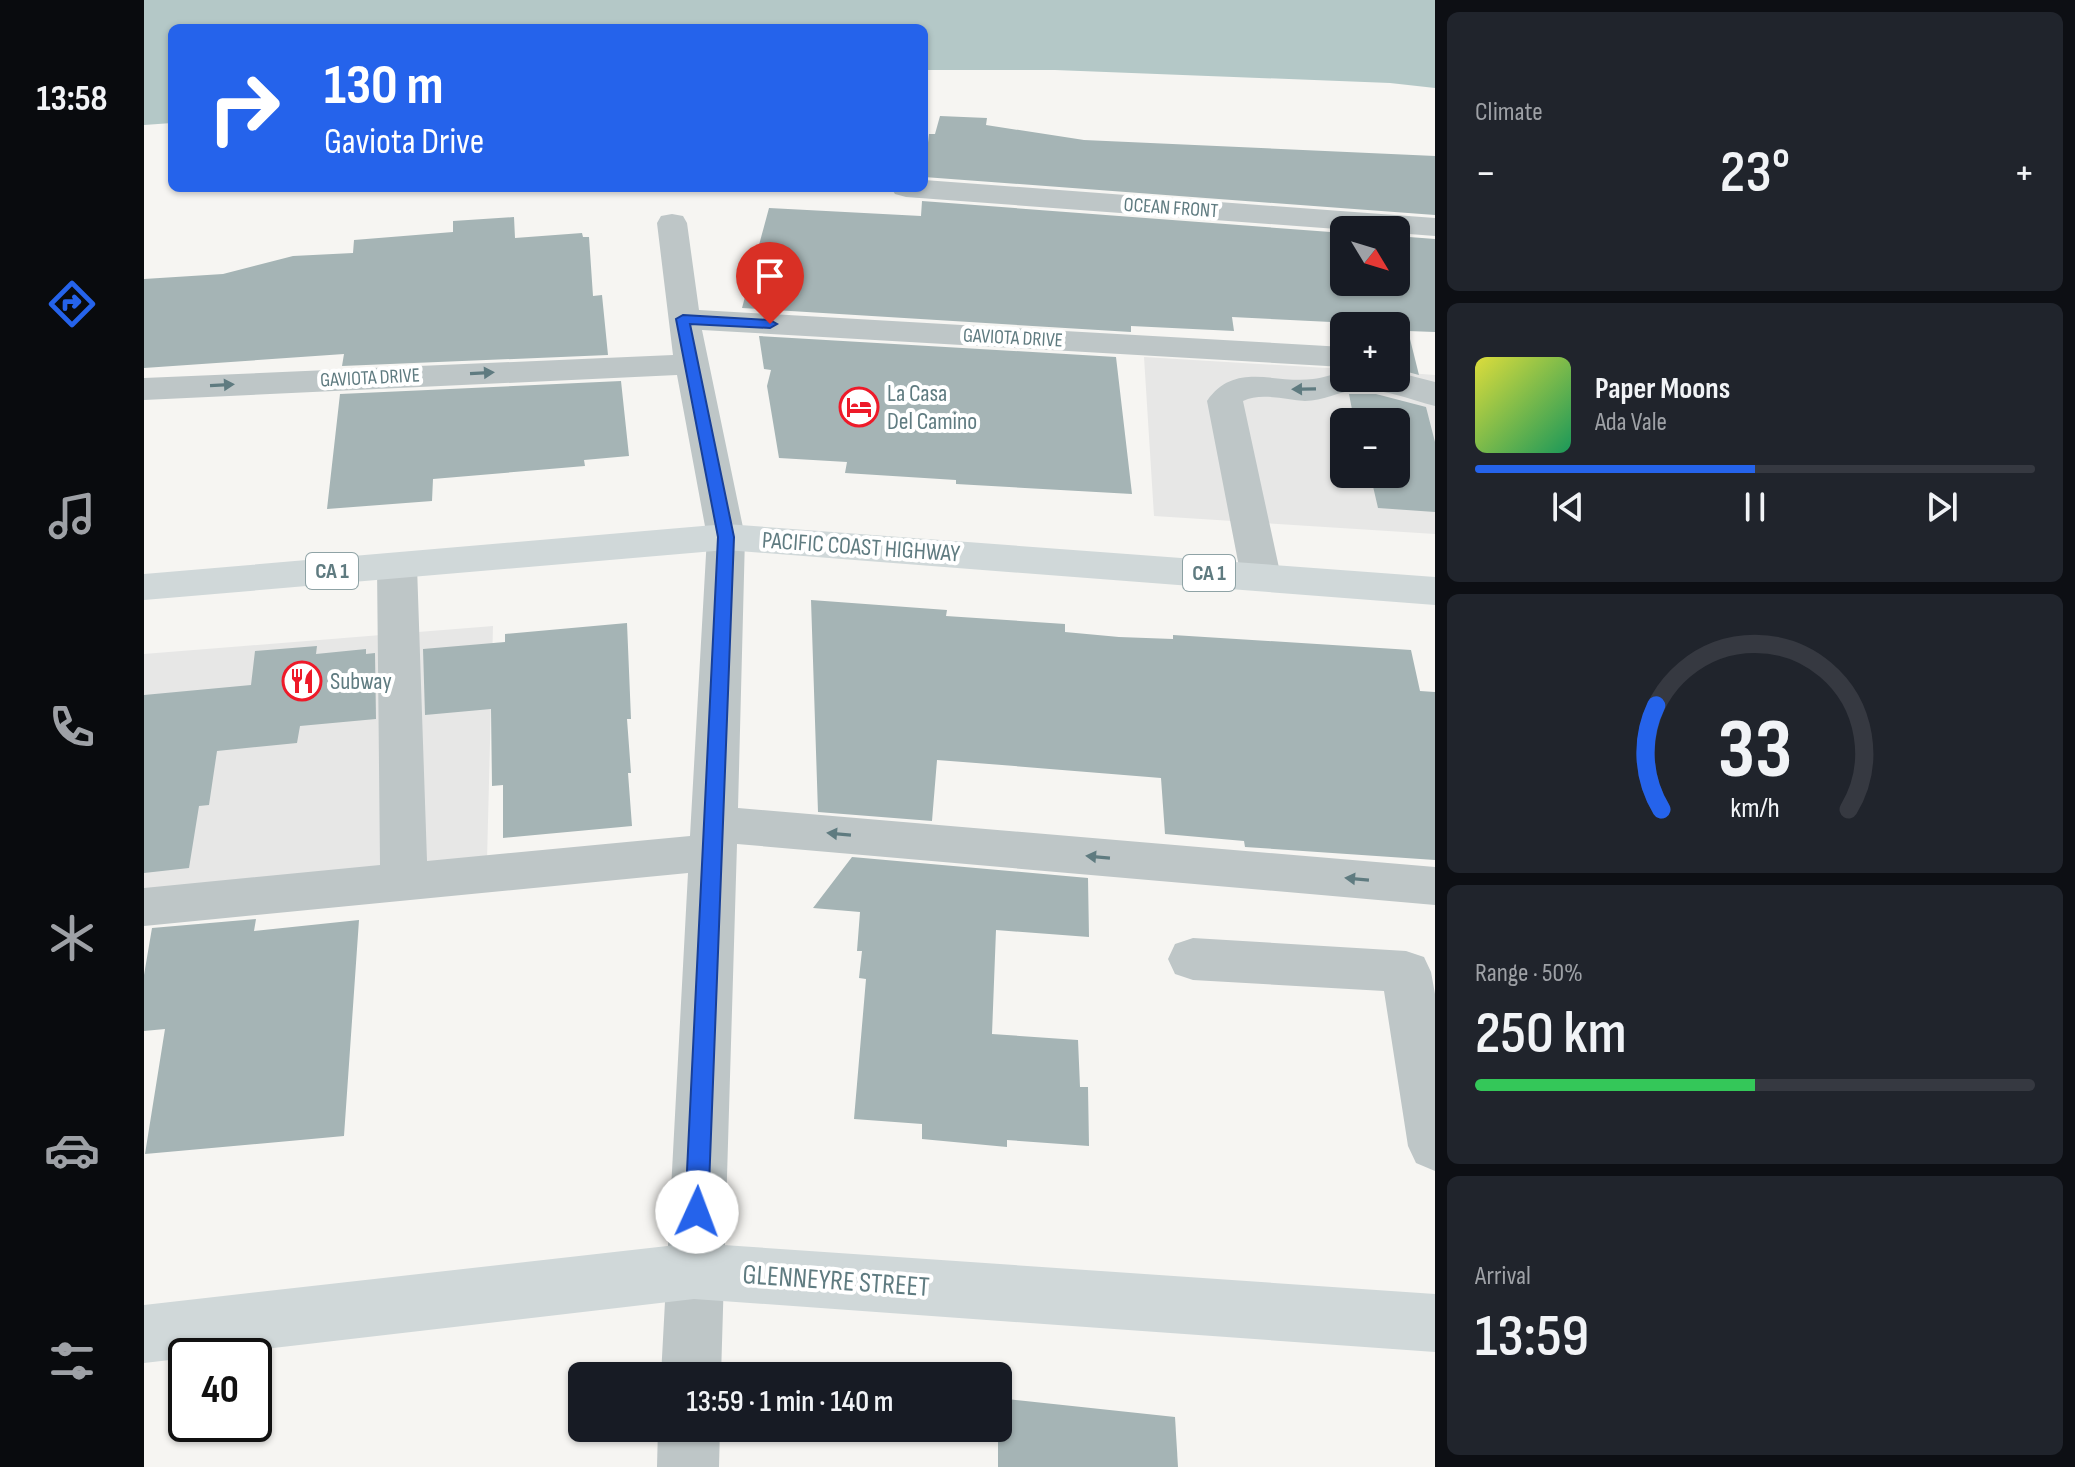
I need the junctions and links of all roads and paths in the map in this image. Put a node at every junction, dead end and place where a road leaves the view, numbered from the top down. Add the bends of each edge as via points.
1 (928, 190) edge
2 (672, 223) dead end
3 (1435, 227) edge
4 (683, 319) junction
5 (1330, 356) edge
6 (1410, 361) edge
7 (1435, 362) edge
8 (692, 364) junction
9 (144, 389) edge
10 (1435, 395) edge
11 (726, 537) junction
12 (397, 566) junction
13 (1261, 577) junction
14 (144, 587) edge
15 (1435, 591) edge
16 (713, 838) junction
17 (404, 882) junction
18 (1435, 886) edge
19 (144, 907) edge
20 (1193, 959) dead end
21 (1435, 1146) edge
22 (694, 1271) junction
23 (1435, 1323) edge
24 (144, 1334) edge
25 (691, 1362) edge
26 (689, 1442) edge
27 (688, 1467) edge

1 - 3 street, OCEAN FRONT
2 - 4 street
4 - 5 street, GAVIOTA DRIVE
4 - 8 street
6 - 7 street
9 -> 8 street, GAVIOTA DRIVE
8 - 11 street
10 -> 13 street via 1395,382 1355,380 1313,390 1233,389 1225,401
11 - 12 main road, PACIFIC COAST HIGHWAY / CA 1
11 - 13 main road, PACIFIC COAST HIGHWAY / CA 1
11 - 16 street
12 - 14 main road, PACIFIC COAST HIGHWAY / CA 1
12 - 17 street
13 - 15 main road, PACIFIC COAST HIGHWAY / CA 1
16 - 17 street
18 -> 16 street
16 - 22 street
17 - 19 street
20 - 21 street via 1406,972
22 - 23 main road, GLENNEYRE STREET
22 - 24 main road, GLENNEYRE STREET
22 - 25 street
26 - 27 street

